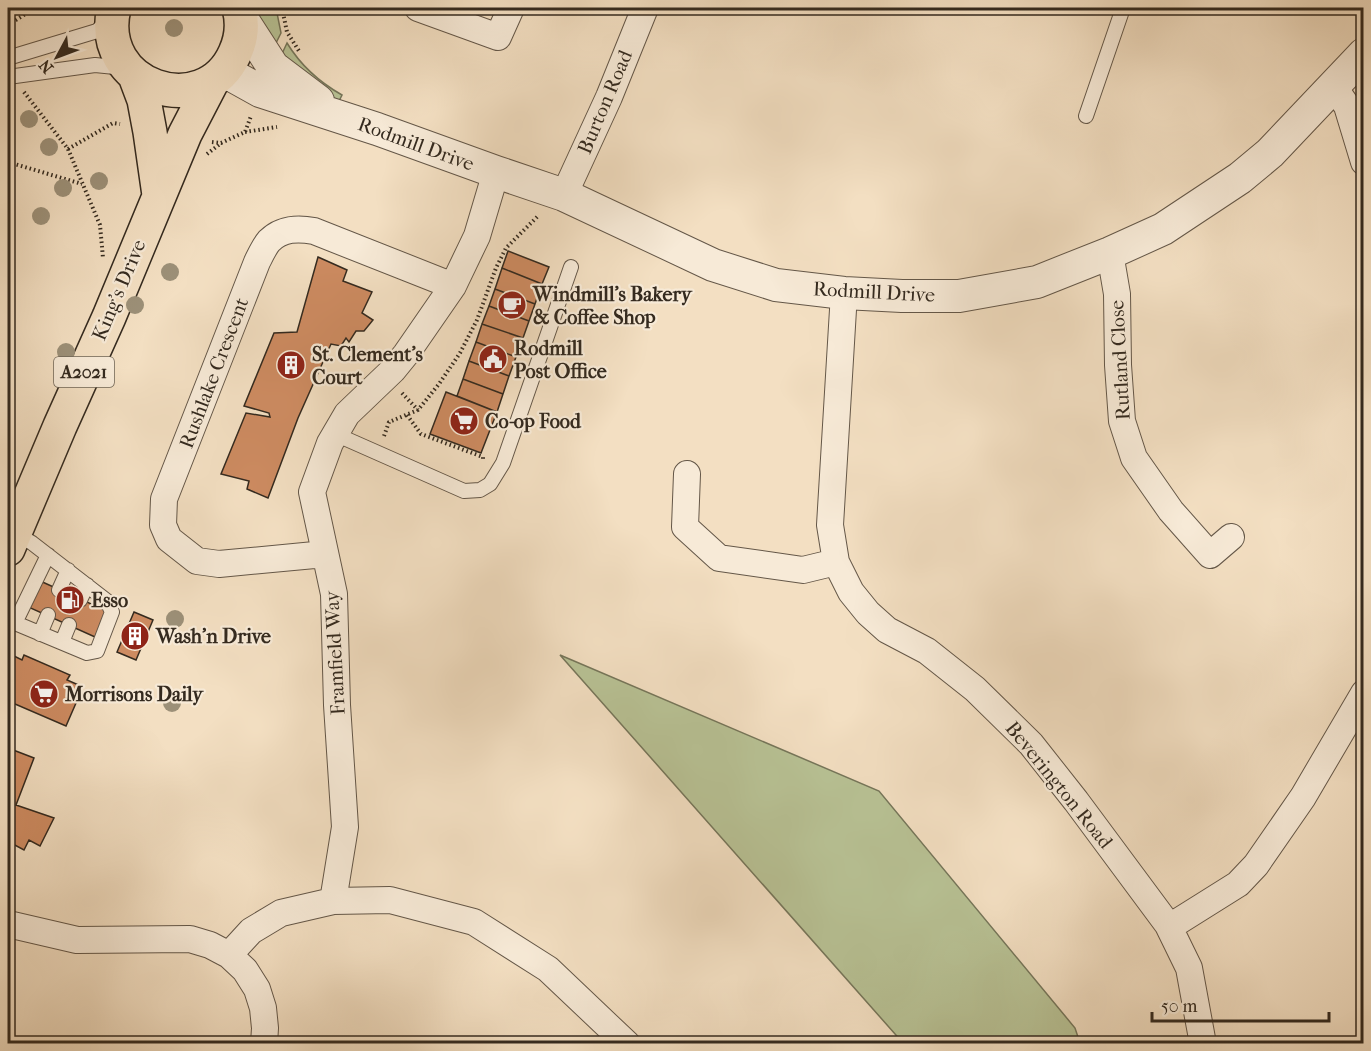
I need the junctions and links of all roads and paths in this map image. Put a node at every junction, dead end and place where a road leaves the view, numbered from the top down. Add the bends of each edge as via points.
1 (32, 8) edge
2 (282, 8) edge
3 (418, 8) edge
4 (511, 8) edge
5 (645, 8) edge
6 (1116, 8) edge
7 (112, 13) edge
8 (241, 13) edge
9 (8, 25) edge
10 (1364, 54) edge
11 (302, 56) dead end
12 (8, 60) edge
13 (131, 72) junction
14 (218, 75) junction
15 (8, 77) edge
16 (1334, 87) junction
17 (22, 88) dead end
18 (253, 111) dead end
19 (337, 116) junction
20 (1086, 116) dead end
21 (128, 125) dead end
22 (203, 140) dead end
23 (68, 149) junction
24 (8, 162) edge
25 (1364, 162) edge
26 (496, 172) junction
27 (83, 184) junction
28 (557, 192) junction
29 (159, 195) junction
30 (1110, 253) junction
31 (101, 267) dead end
32 (571, 267) dead end
33 (453, 286) junction
34 (844, 293) junction
35 (405, 396) dead end
36 (418, 410) junction
37 (406, 415) junction
38 (335, 434) junction
39 (384, 437) dead end
40 (483, 460) dead end
41 (687, 474) dead end
42 (1231, 537) dead end
43 (11, 541) edge
44 (325, 554) junction
45 (48, 555) junction
46 (836, 562) junction
47 (68, 570) junction
48 (87, 585) junction
49 (59, 590) dead end
50 (80, 600) dead end
51 (48, 615) dead end
52 (11, 622) edge
53 (69, 625) dead end
54 (40, 633) junction
55 (62, 642) junction
56 (1364, 693) edge
57 (333, 901) junction
58 (8, 924) edge
59 (1168, 925) junction
60 (229, 956) junction
61 (264, 1044) edge
62 (627, 1044) edge
63 (1203, 1044) edge

1 - 9 path
2 - 11 path via 287,32
3 - 4 street via 504,42
5 - 28 street, Burton Road via 609,98
6 - 20 lane via 1122,10
7 - 12 lane via 97,31
7 - 13 main road via 114,45
8 - 14 main road via 240,41 231,61
8 - 19 street, Rodmill Drive via 273,66
10 - 16 street, Rodmill Drive
13 - 14 main road via 156,87 180,91 202,86
13 - 15 lane via 95,65
13 - 29 main road via 144,100
14 - 19 street, Rodmill Drive
14 - 29 main road, A2021 via 185,134
16 - 25 street via 1347,106
16 - 30 street, Rodmill Drive via 1240,178 1162,229
17 - 23 path
18 - 22 path via 245,132 221,143
19 - 26 street, Rodmill Drive
21 - 23 path via 113,123
23 - 27 path
24 - 27 path
26 - 28 street, Rodmill Drive
26 - 33 street, Framfield Way via 477,236
27 - 31 path via 100,225
28 - 34 street, Rodmill Drive via 713,265 776,285
28 - 36 path via 506,248 460,353
29 - 43 main road, King's Drive / A2021
30 - 34 street, Rodmill Drive via 1037,282 959,296
30 - 42 street, Rutland Close via 1117,294 1122,421 1134,458 1171,511 1210,555
32 - 38 lane via 503,463 490,484 480,490 464,491
33 - 38 street, Framfield Way via 400,362 347,414
33 - 44 street, Rushlake Crescent via 314,231 297,228 269,241 257,262 164,499 163,525 169,539 196,561 219,564
34 - 46 street, Beverington Road via 830,525
35 - 36 path
36 - 37 path
37 - 39 path via 389,422
37 - 40 path via 421,434
38 - 44 street, Framfield Way via 312,492
41 - 46 street via 685,527 719,558 803,570
43 - 45 lane via 32,543
44 - 57 street, Framfield Way via 334,594 345,827
45 - 47 lane
45 - 52 lane
46 - 59 street, Beverington Road via 851,592 868,613 887,630 927,651 975,689 1031,744
47 - 48 lane
47 - 49 lane
48 - 50 lane
48 - 55 lane via 107,601 112,612 97,651 87,653
51 - 54 lane
52 - 54 lane
53 - 55 lane
54 - 55 lane
56 - 59 street via 1304,797 1256,865 1238,884
57 - 60 street via 281,913 251,931
57 - 62 street via 390,900 474,922 549,969
58 - 60 street via 77,940 190,939
59 - 63 street, Beverington Road via 1189,968
60 - 61 street via 245,970 257,989 263,1008

